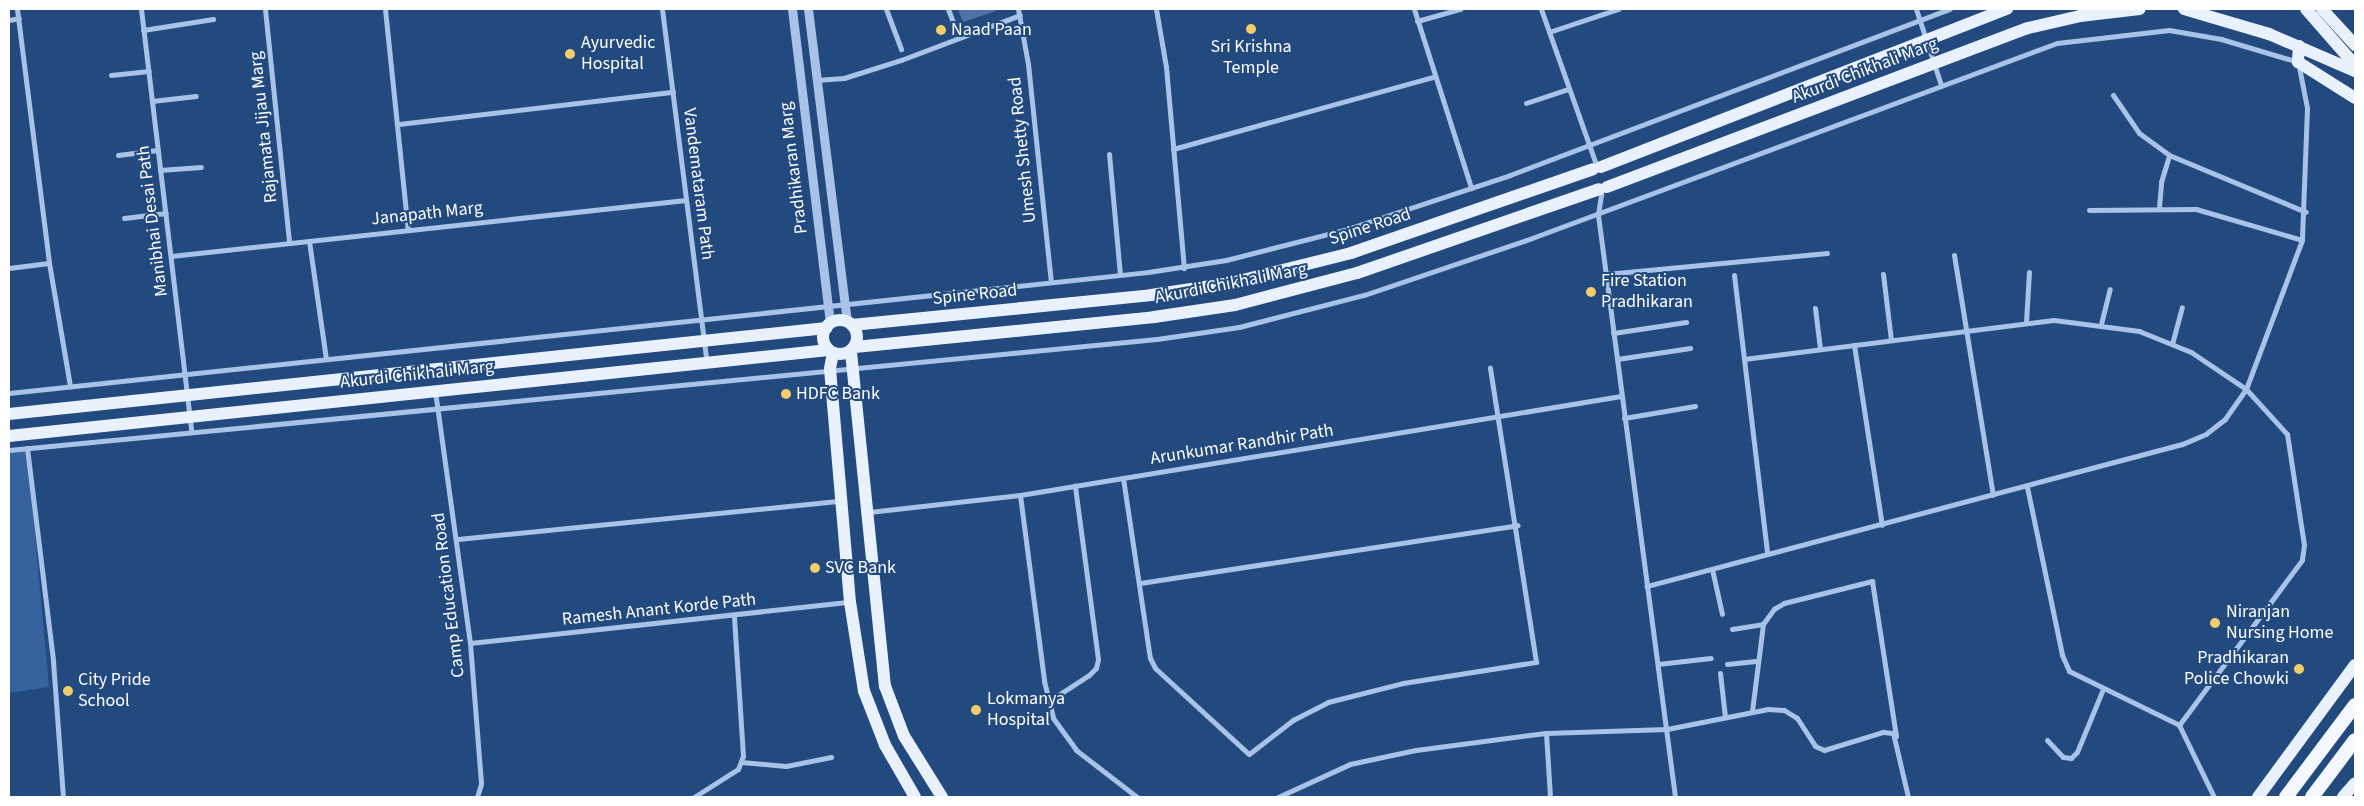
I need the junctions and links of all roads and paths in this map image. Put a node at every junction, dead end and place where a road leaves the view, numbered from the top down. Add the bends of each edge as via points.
1 (17, 9) edge
2 (141, 9) edge
3 (265, 9) edge
4 (385, 9) edge
5 (662, 9) edge
6 (792, 9) edge
7 (808, 9) edge
8 (886, 9) edge
9 (948, 9) edge
10 (1018, 9) edge
11 (1156, 9) edge
12 (1414, 9) edge
13 (1460, 9) edge
14 (1542, 9) edge
15 (1618, 9) edge
16 (1916, 9) edge
17 (1950, 9) edge
18 (2007, 9) edge
19 (2140, 9) edge
20 (2184, 9) edge
21 (2322, 9) edge
22 (2309, 14) edge
23 (1020, 15) junction
24 (18, 18) junction
25 (213, 19) dead end
26 (9, 20) edge
27 (1920, 20) junction
28 (1418, 22) junction
29 (144, 30) junction
30 (956, 30) dead end
31 (1549, 32) junction
32 (1928, 43) junction
33 (2355, 45) edge
34 (2299, 46) junction
35 (901, 49) dead end
36 (1934, 62) junction
37 (2298, 62) junction
38 (2355, 65) edge
39 (2355, 70) edge
40 (148, 71) junction
41 (111, 75) dead end
42 (1433, 77) junction
43 (816, 80) junction
44 (1941, 85) junction
45 (1568, 89) junction
46 (672, 92) junction
47 (2113, 95) dead end
48 (196, 96) dead end
49 (2355, 98) edge
50 (152, 101) junction
51 (1526, 103) dead end
52 (399, 124) junction
53 (1587, 147) junction
54 (1173, 149) junction
55 (158, 150) junction
56 (1109, 154) dead end
57 (118, 155) dead end
58 (2169, 155) junction
59 (201, 167) dead end
60 (1597, 168) junction
61 (160, 170) junction
62 (1471, 188) junction
63 (1603, 188) junction
64 (686, 200) junction
65 (2159, 207) junction
66 (2089, 210) dead end
67 (2306, 212) junction
68 (166, 213) junction
69 (1598, 215) junction
70 (124, 218) dead end
71 (408, 230) junction
72 (2302, 240) junction
73 (309, 241) junction
74 (290, 243) junction
75 (1827, 253) dead end
76 (1954, 254) dead end
77 (171, 256) junction
78 (49, 263) junction
79 (9, 268) edge
80 (1184, 268) junction
81 (2029, 272) dead end
82 (1606, 274) junction
83 (1883, 274) dead end
84 (1120, 275) junction
85 (1734, 275) dead end
86 (1051, 282) junction
87 (2110, 289) dead end
88 (845, 304) junction
89 (826, 306) junction
90 (2182, 307) dead end
91 (1814, 308) dead end
92 (702, 319) junction
93 (1686, 322) dead end
94 (2026, 322) junction
95 (850, 323) junction
96 (2101, 324) junction
97 (828, 325) junction
98 (1966, 329) junction
99 (1613, 333) junction
100 (704, 340) junction
101 (1891, 340) junction
102 (2172, 344) junction
103 (1854, 345) junction
104 (1690, 348) dead end
105 (853, 349) junction
106 (1820, 349) junction
107 (831, 352) junction
108 (326, 359) junction
109 (1617, 359) junction
110 (1744, 359) junction
111 (707, 363) junction
112 (852, 366) junction
113 (1490, 368) dead end
114 (830, 370) junction
115 (184, 374) junction
116 (70, 386) junction
117 (2246, 389) junction
118 (435, 390) junction
119 (9, 393) edge
120 (187, 396) junction
121 (1621, 396) junction
122 (438, 406) junction
123 (1695, 406) dead end
124 (9, 414) edge
125 (1500, 418) junction
126 (1624, 418) junction
127 (190, 424) junction
128 (9, 436) edge
129 (27, 448) junction
130 (9, 450) edge
131 (1122, 478) junction
132 (1075, 486) junction
133 (2027, 488) junction
134 (1020, 495) junction
135 (1994, 496) junction
136 (842, 500) junction
137 (866, 512) junction
138 (1518, 525) junction
139 (1882, 525) junction
140 (458, 539) junction
141 (1767, 554) junction
142 (1712, 570) junction
143 (1140, 583) junction
144 (1647, 586) junction
145 (850, 602) junction
146 (1722, 614) dead end
147 (734, 616) junction
148 (1763, 624) junction
149 (1732, 629) dead end
150 (470, 643) junction
151 (1711, 658) dead end
152 (1758, 661) junction
153 (1658, 664) junction
154 (1728, 664) dead end
155 (2355, 665) edge
156 (1720, 673) dead end
157 (2103, 689) junction
158 (1049, 701) junction
159 (2355, 705) edge
160 (1752, 711) junction
161 (1724, 717) junction
162 (2179, 725) junction
163 (1666, 729) junction
164 (1546, 733) junction
165 (1896, 737) junction
166 (2047, 740) dead end
167 (2355, 740) edge
168 (831, 757) dead end
169 (741, 762) junction
170 (2355, 783) edge
171 (938, 793) edge
172 (64, 797) edge
173 (477, 797) edge
174 (694, 797) edge
175 (915, 797) edge
176 (920, 797) edge
177 (1137, 797) edge
178 (1278, 797) edge
179 (1550, 797) edge
180 (1675, 797) edge
181 (1908, 797) edge
182 (2214, 797) edge
183 (2258, 797) edge
184 (2286, 797) edge
185 (2312, 797) edge
186 (2343, 797) edge

1 - 24 street
2 - 29 street, Manibhai Desai Path
3 - 74 street, Rajamata Jijau Marg
4 - 52 street
5 - 46 street, Vandemataram Path
6 - 89 street, Pradhikaran Marg
7 - 43 street, Pradhikaran Marg
8 - 35 street
9 - 30 street
10 - 23 street, Umesh Shetty Road
11 - 54 street
12 - 28 street
13 - 28 street
14 - 31 street
15 - 31 street
16 - 27 street
17 - 27 street
18 - 32 main road, Akurdi Chikhali Marg
19 - 36 main road, Akurdi Chikhali Marg via 2052,21
20 - 34 main road via 2212,14
21 - 33 main road
22 - 38 main road
23 - 43 street via 901,60 844,78
23 - 86 street, Umesh Shetty Road
24 - 26 street
24 - 78 street
25 - 29 street
27 - 32 street
27 - 53 street
28 - 42 street
29 - 40 street, Manibhai Desai Path
31 - 45 street
32 - 36 street
32 - 60 main road, Akurdi Chikhali Marg
34 - 37 main road
34 - 39 main road
36 - 44 street
36 - 63 main road, Akurdi Chikhali Marg
37 - 44 street via 2187,32 2147,31 2057,43
37 - 49 main road
37 - 67 street via 2307,108
40 - 41 street
40 - 50 street, Manibhai Desai Path
42 - 54 street
42 - 62 street
43 - 88 street, Pradhikaran Marg
44 - 69 street
45 - 51 street
45 - 53 street
46 - 52 street
46 - 64 street, Vandemataram Path
47 - 58 street via 2140,133
48 - 50 street
50 - 55 street, Manibhai Desai Path
52 - 71 street
53 - 60 street
53 - 62 street
54 - 80 street
55 - 57 street
55 - 61 street, Manibhai Desai Path
56 - 84 street
58 - 65 street via 2161,182
58 - 67 street
59 - 61 street
60 - 63 main road via 1611,175
60 - 63 main road via 1589,181
60 - 95 main road, Spine Road via 1351,253 1231,283 1152,295
61 - 68 street, Manibhai Desai Path
62 - 80 street via 1344,230
63 - 69 street
63 - 105 main road, Akurdi Chikhali Marg via 1357,273 1235,305 1154,317
64 - 71 street, Janapath Marg
64 - 92 street, Vandemataram Path
65 - 66 street
65 - 72 street via 2196,209
67 - 72 street
68 - 70 street
68 - 77 street, Manibhai Desai Path
69 - 82 street
69 - 112 street via 1364,295 1239,327 1157,339
71 - 73 street, Janapath Marg
72 - 117 street
73 - 74 street, Janapath Marg
73 - 108 street
74 - 77 street, Janapath Marg
75 - 82 street
76 - 98 street
77 - 115 street, Manibhai Desai Path
78 - 79 street
78 - 116 street
80 - 84 street
81 - 94 street
82 - 99 street
83 - 101 street
84 - 86 street
85 - 110 street
86 - 88 street
87 - 96 street
88 - 89 street
88 - 95 street, Pradhikaran Marg
89 - 92 street
89 - 97 street, Pradhikaran Marg
90 - 102 street
91 - 106 street
92 - 100 street, Vandemataram Path
92 - 108 street
93 - 99 street
94 - 96 street
94 - 98 street
95 - 97 main road
95 - 105 main road via 858,335
96 - 102 street via 2140,331
97 - 100 main road, Akurdi Chikhali Marg
97 - 107 main road via 823,339
98 - 101 street
98 - 135 street
99 - 109 street
100 - 111 street, Vandemataram Path
100 - 120 main road, Akurdi Chikhali Marg
101 - 103 street
102 - 117 street via 2224,371
103 - 106 street
103 - 139 street
104 - 109 street
105 - 107 main road
105 - 112 main road
106 - 110 street
107 - 111 main road, Akurdi Chikhali Marg
107 - 114 main road
108 - 115 street
109 - 121 street
110 - 141 street
111 - 118 main road, Akurdi Chikhali Marg
112 - 114 street
112 - 137 main road
113 - 125 street
114 - 122 street
114 - 136 main road
115 - 116 street
115 - 120 street, Manibhai Desai Path
116 - 119 street
117 - 133 street via 2225,419 2206,434 2182,444
117 - 162 street via 2287,434 2290,442 2304,545 2302,560
118 - 122 street, Camp Education Road
118 - 127 main road, Akurdi Chikhali Marg
120 - 124 main road, Akurdi Chikhali Marg
120 - 127 street, Manibhai Desai Path
121 - 125 street, Arunkumar Randhir Path
121 - 126 street
122 - 127 street
122 - 140 street, Camp Education Road
123 - 126 street
125 - 131 street, Arunkumar Randhir Path
125 - 138 street
126 - 144 street
127 - 128 main road, Akurdi Chikhali Marg
127 - 129 street
129 - 130 street
129 - 172 street via 53,661
131 - 132 street, Arunkumar Randhir Path
131 - 143 street
132 - 134 street, Arunkumar Randhir Path
132 - 158 street via 1098,659 1096,668 1089,675
133 - 135 street
133 - 157 street via 2062,655 2069,671
134 - 137 street, Arunkumar Randhir Path
134 - 158 street
135 - 139 street
136 - 140 street
136 - 145 main road
137 - 171 main road via 885,686 904,736
138 - 143 street
138 - 143 street via 1536,662 1403,683 1328,702 1292,720 1249,754 1155,668 1147,646
139 - 141 street
140 - 150 street, Camp Education Road
141 - 142 street
142 - 144 street
142 - 146 street
144 - 153 street
145 - 147 street, Ramesh Anant Korde Path
145 - 175 main road via 871,713
147 - 150 street, Ramesh Anant Korde Path
147 - 169 street
148 - 149 street
148 - 152 street
148 - 165 street via 1784,603 1872,581
150 - 173 street, Camp Education Road via 481,784
151 - 153 street
152 - 154 street
152 - 160 street
153 - 163 street
155 - 183 main road
156 - 161 street
157 - 162 street
157 - 166 street via 2077,752 2071,758 2063,757
158 - 177 street via 1053,718 1076,750
159 - 184 highway
160 - 161 street
160 - 165 street via 1784,710 1797,718 1815,746 1824,750 1883,732
161 - 163 street
162 - 182 street
163 - 164 street
163 - 180 street
164 - 178 street via 1380,756 1320,776
164 - 179 street
165 - 181 street
167 - 185 highway
168 - 169 street via 786,766
169 - 174 street via 738,770
170 - 186 main road
171 - 176 main road

